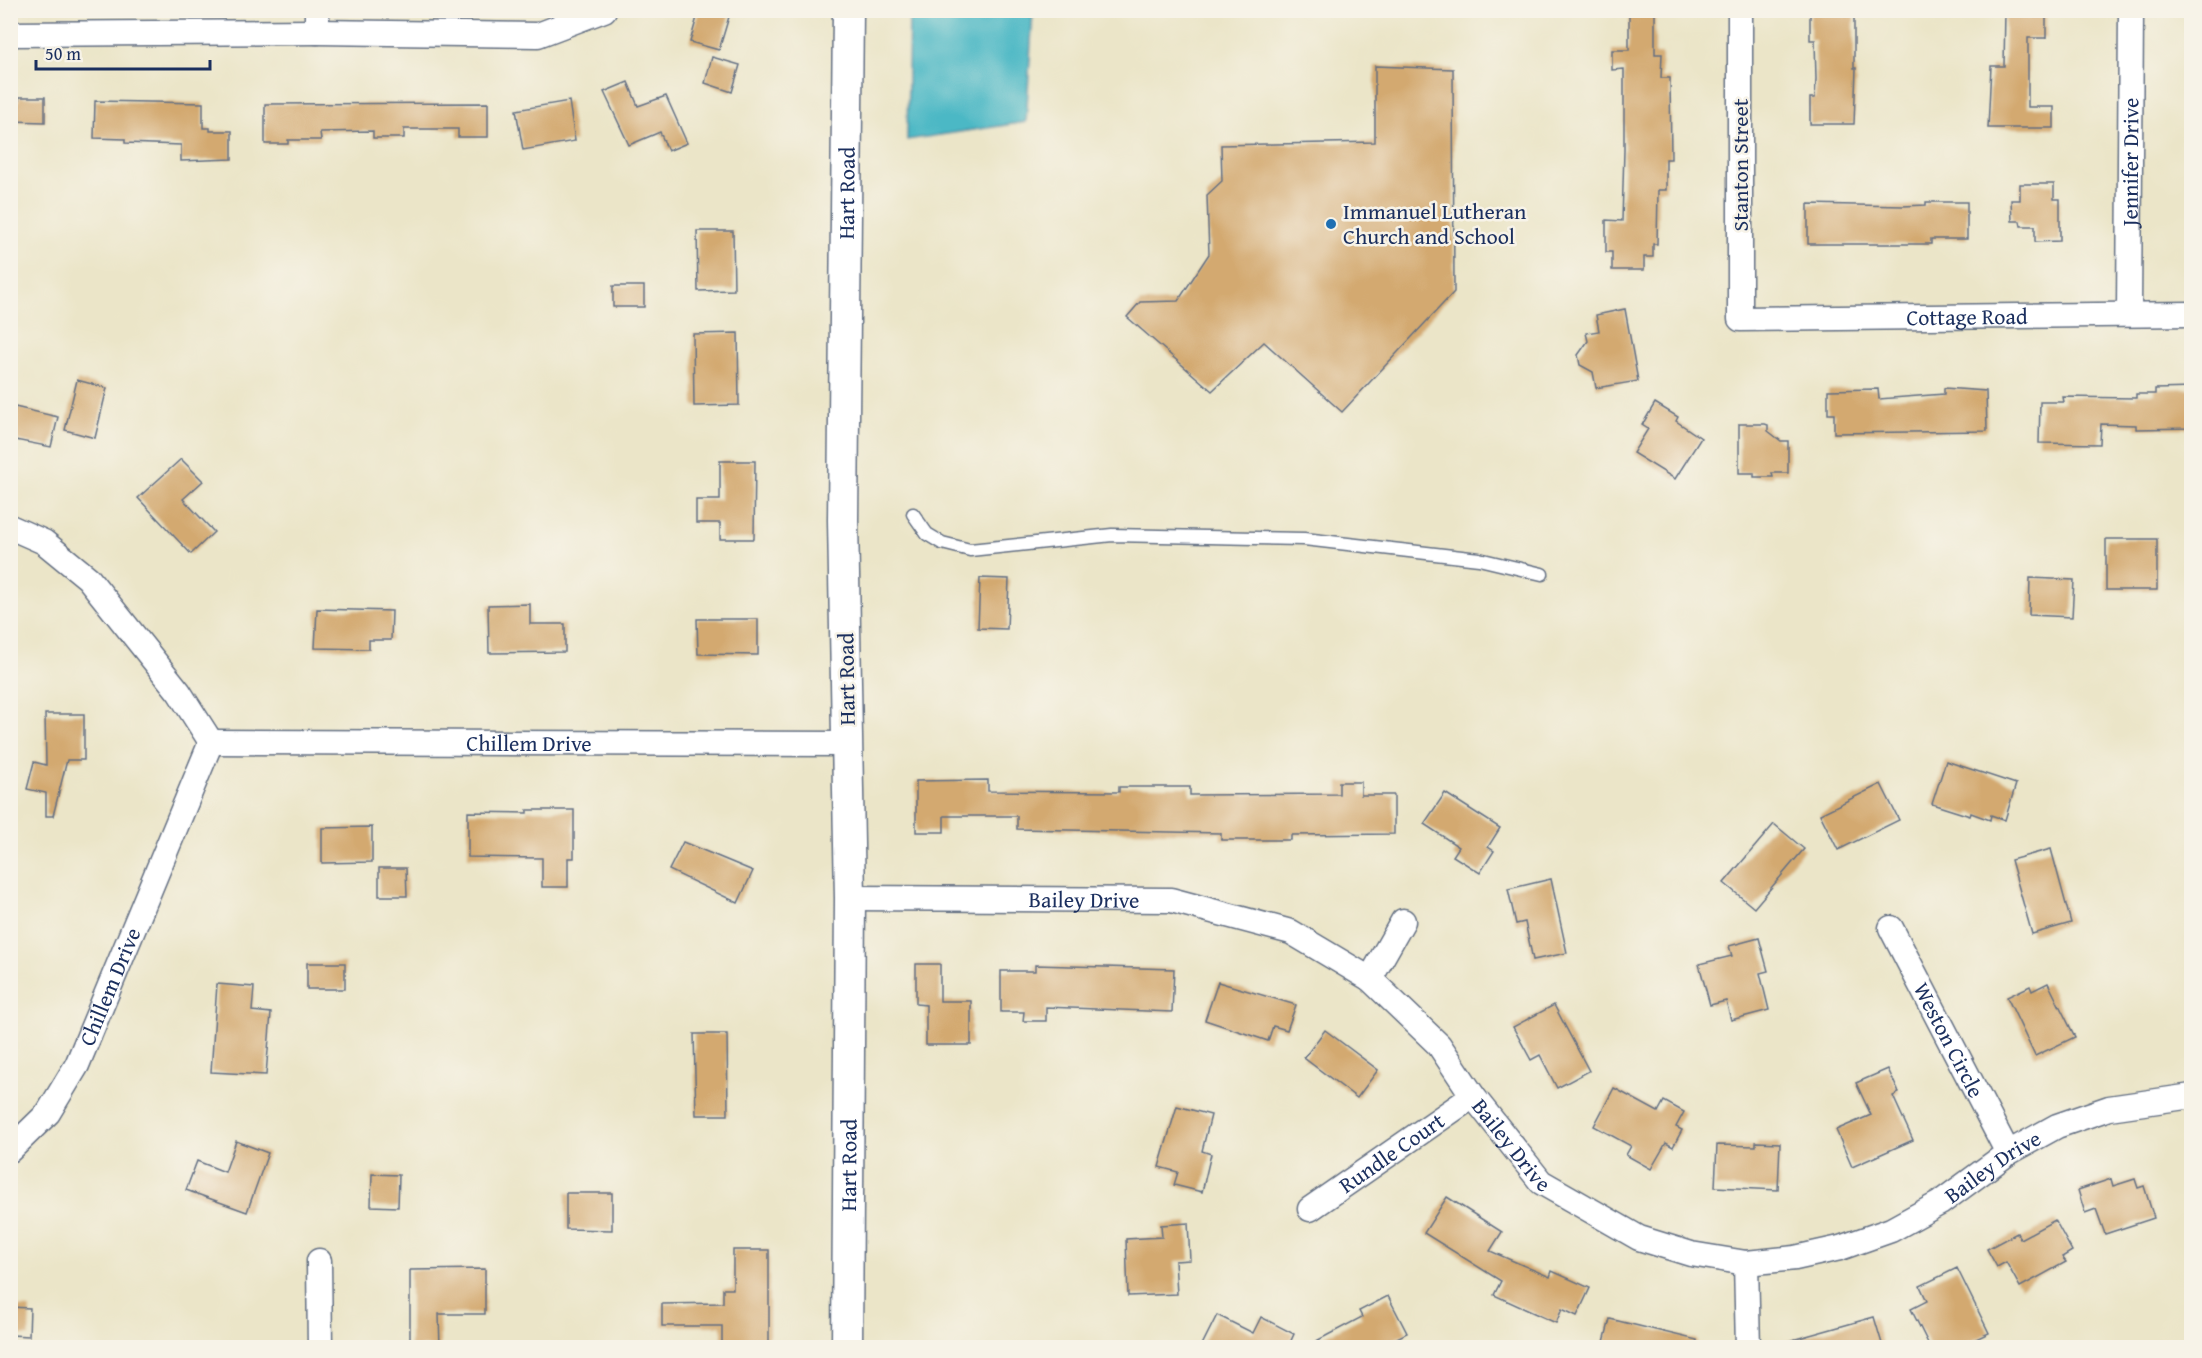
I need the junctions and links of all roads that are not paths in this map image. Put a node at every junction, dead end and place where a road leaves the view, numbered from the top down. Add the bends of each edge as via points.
1 (604, 10) edge
2 (848, 10) edge
3 (1740, 10) edge
4 (2131, 10) edge
5 (317, 21) edge
6 (10, 34) edge
7 (2129, 314) junction
8 (2192, 314) edge
9 (1740, 319) joint
10 (913, 514) dead end
11 (10, 527) edge
12 (1542, 573) dead end
13 (211, 742) junction
14 (847, 744) junction
15 (850, 898) junction
16 (1403, 921) dead end
17 (1891, 928) dead end
18 (1370, 979) junction
19 (1473, 1096) junction
20 (2192, 1096) edge
21 (10, 1150) edge
22 (2008, 1153) junction
23 (1310, 1209) dead end
24 (319, 1261) dead end
25 (1746, 1263) junction
26 (320, 1347) edge
27 (847, 1347) edge
28 (1748, 1347) edge

1 - 5 street via 538,35
2 - 14 street, Hart Road via 843,520
3 - 9 street, Stanton Street
4 - 7 street, Jennifer Drive
5 - 6 street
7 - 8 street, Cottage Road
7 - 9 street, Cottage Road
10 - 12 lane via 927,534 942,543 970,550 1112,535 1304,539 1479,559
11 - 13 street via 44,542 88,578 179,692
13 - 14 street, Chillem Drive
13 - 21 street, Chillem Drive via 77,1065 48,1113
14 - 15 street, Hart Road
15 - 18 street, Bailey Drive via 1171,900 1291,933
15 - 27 street, Hart Road
16 - 18 street
17 - 22 street, Weston Circle
18 - 19 street, Bailey Drive via 1439,1045
19 - 23 street, Rundle Court
19 - 25 street, Bailey Drive via 1541,1182 1639,1238 1690,1254
20 - 22 street, Bailey Drive via 2109,1108 2057,1126
22 - 25 street, Bailey Drive via 1940,1203 1891,1230 1840,1248
24 - 26 street
25 - 28 street

